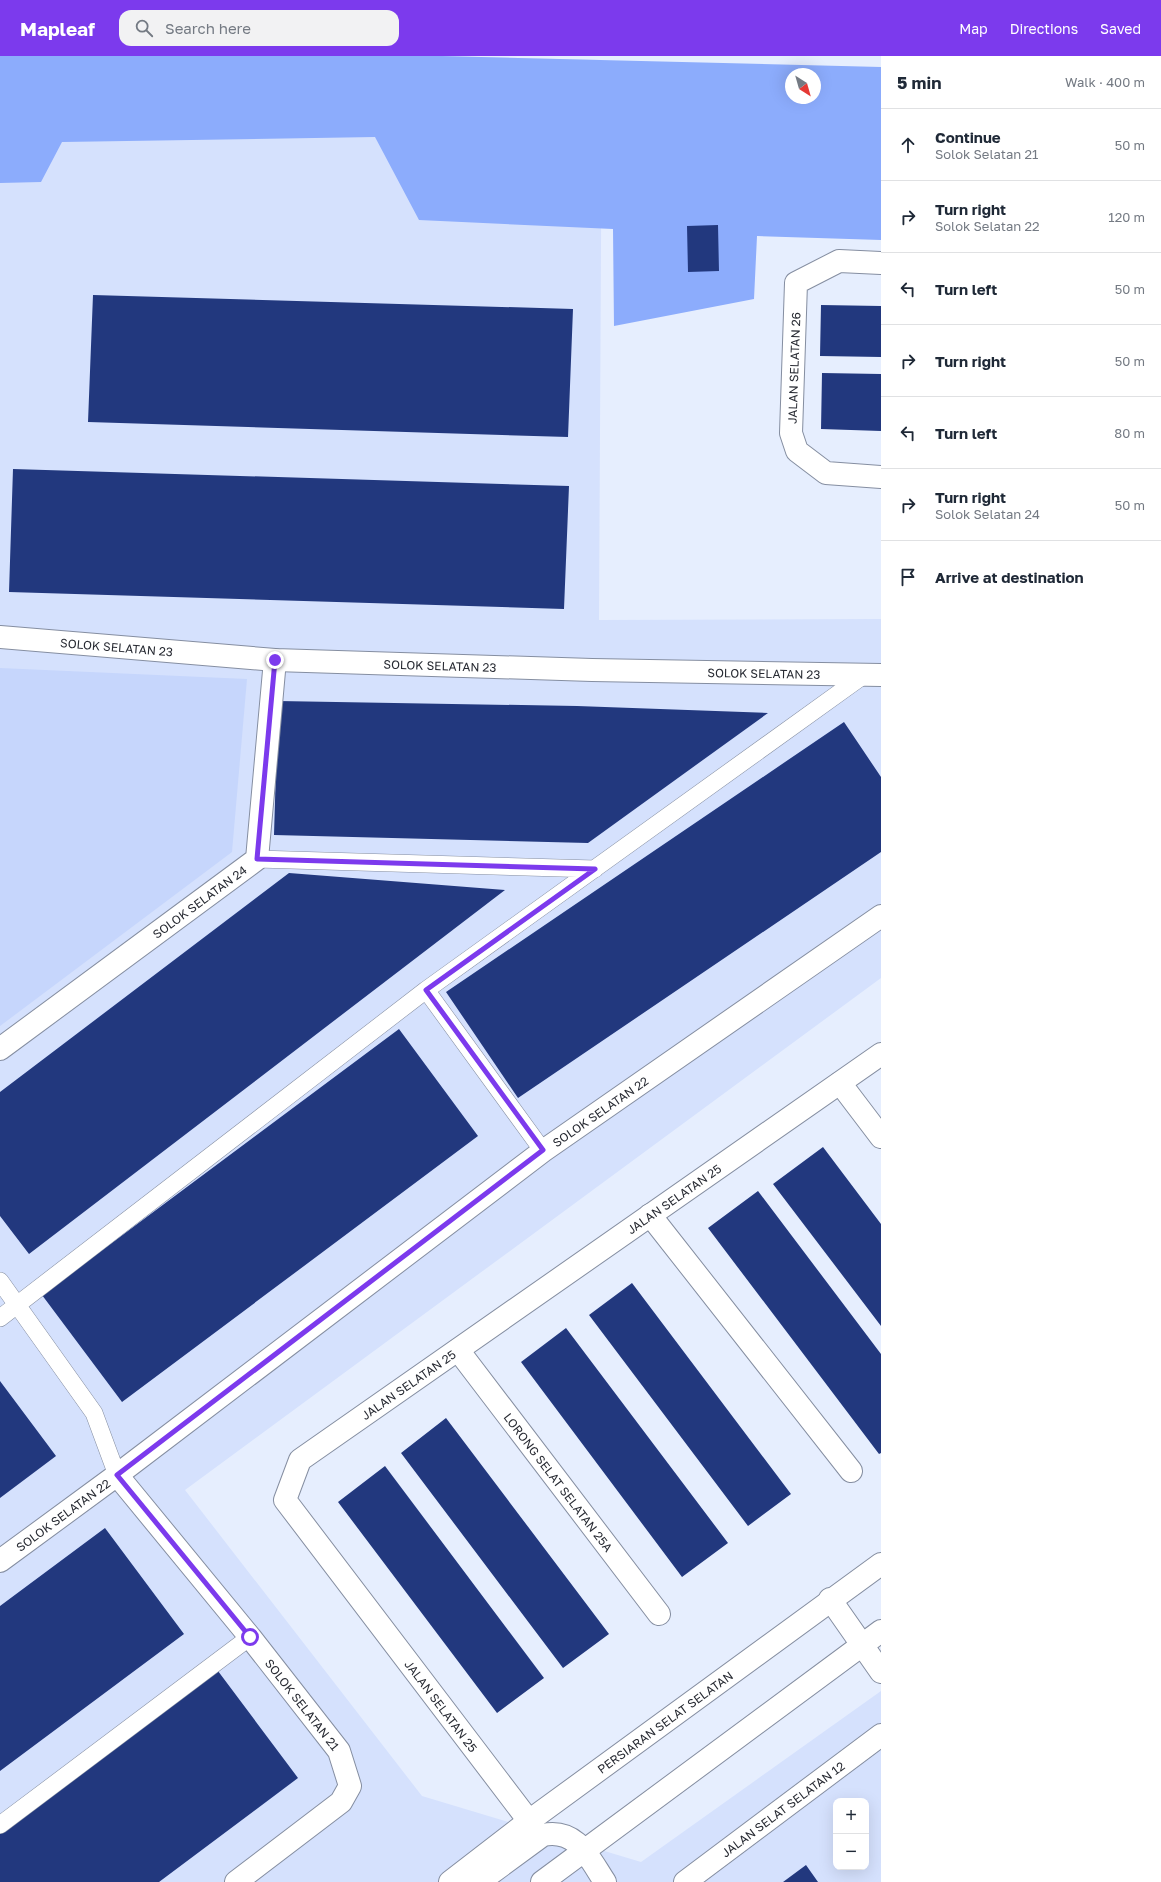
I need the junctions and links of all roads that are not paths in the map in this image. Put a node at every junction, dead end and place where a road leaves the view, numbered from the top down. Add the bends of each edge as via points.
1 (881, 262) edge
2 (881, 477) edge
3 (0, 637) edge
4 (275, 660) junction
5 (872, 675) edge
6 (257, 859) junction
7 (595, 869) junction
8 (881, 916) edge
9 (426, 990) junction
10 (0, 1049) edge
11 (881, 1054) edge
12 (840, 1083) junction
13 (881, 1137) edge
14 (543, 1150) junction
15 (650, 1215) junction
16 (0, 1281) edge
17 (17, 1305) junction
18 (0, 1318) edge
19 (458, 1350) junction
20 (851, 1471) dead end
21 (117, 1475) junction
22 (0, 1561) edge
23 (881, 1564) edge
24 (830, 1600) junction
25 (659, 1614) dead end
26 (881, 1631) edge
27 (250, 1637) junction
28 (861, 1645) junction
29 (881, 1672) edge
30 (881, 1735) edge
31 (529, 1821) junction
32 (0, 1825) edge
33 (584, 1850) junction
34 (236, 1882) edge
35 (450, 1882) edge
36 (479, 1882) edge
37 (542, 1882) edge
38 (605, 1882) edge
39 (684, 1882) edge

1 - 2 street, JALAN SELATAN 26 via 839,261 796,283 791,433 798,451 826,473
3 - 4 street, SOLOK SELATAN 23
4 - 5 street, SOLOK SELATAN 23 via 592,670
4 - 6 street, SOLOK SELATAN 24
5 - 7 lane
6 - 7 lane
6 - 10 street, SOLOK SELATAN 24
7 - 9 lane
8 - 14 street, SOLOK SELATAN 22
9 - 14 lane
9 - 17 lane
11 - 12 street, JALAN SELATAN 25
12 - 13 street
12 - 15 street, JALAN SELATAN 25
14 - 21 street, SOLOK SELATAN 22
15 - 19 street, JALAN SELATAN 25
15 - 20 street
16 - 17 lane
17 - 18 lane
17 - 21 lane via 94,1413
19 - 25 street, LORONG SELAT SELATAN 25A
19 - 31 street, JALAN SELATAN 25 via 300,1460 285,1500
21 - 22 street, SOLOK SELATAN 22
21 - 27 street, SOLOK SELATAN 21
23 - 24 street, PERSIARAN SELAT SELATAN
24 - 28 street
24 - 31 street, PERSIARAN SELAT SELATAN
26 - 28 street
27 - 32 lane
27 - 34 street, SOLOK SELATAN 21 via 339,1751 350,1786 341,1802
28 - 29 street
28 - 33 street
30 - 39 street, JALAN SELAT SELATAN 12
31 - 35 street, PERSIARAN SELAT SELATAN
33 - 36 street via 566,1835 543,1835
33 - 37 street
33 - 38 street

